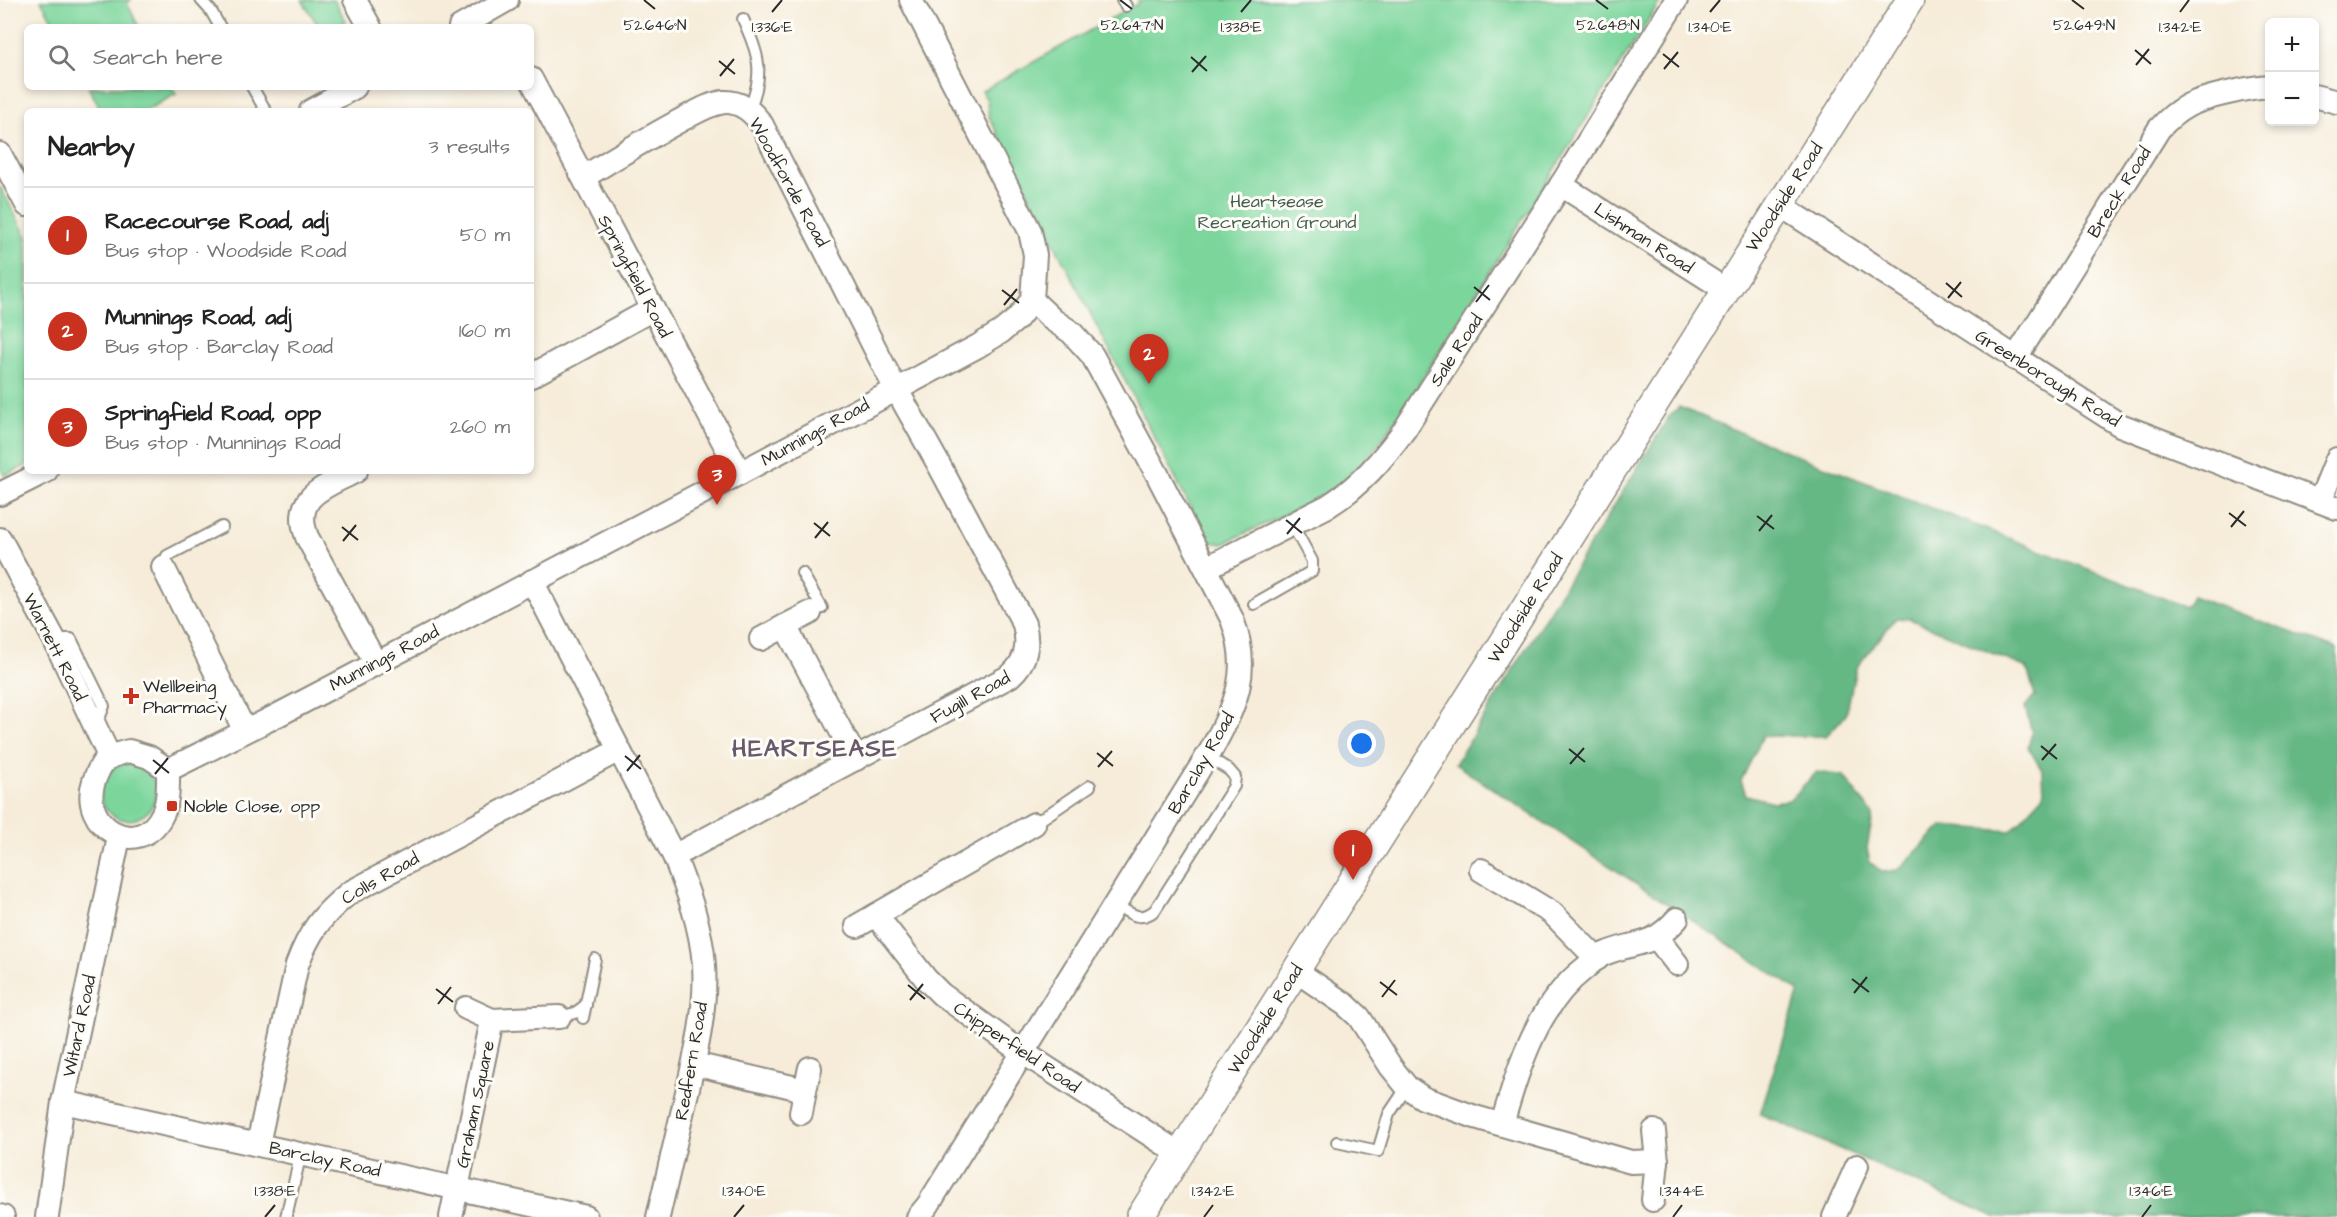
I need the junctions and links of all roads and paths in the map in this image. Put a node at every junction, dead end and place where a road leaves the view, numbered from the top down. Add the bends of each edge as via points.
1 (201, 0) edge
2 (355, 0) edge
3 (911, 0) edge
4 (1676, 0) edge
5 (1910, 0) edge
6 (501, 12) edge
7 (743, 20) dead end
8 (218, 24) edge
9 (368, 24) edge
10 (468, 24) edge
11 (534, 85) edge
12 (2265, 86) edge
13 (254, 90) edge
14 (349, 90) edge
15 (2319, 97) edge
16 (2337, 102) edge
17 (264, 108) edge
18 (316, 108) edge
19 (749, 110) junction
20 (0, 154) edge
21 (584, 177) junction
22 (1562, 186) junction
23 (24, 199) edge
24 (1780, 205) junction
25 (1726, 290) junction
26 (1032, 300) junction
27 (652, 309) junction
28 (2015, 359) junction
29 (534, 374) edge
30 (896, 388) junction
31 (766, 459) junction
32 (2337, 459) edge
33 (740, 473) junction
34 (40, 474) edge
35 (350, 474) edge
36 (712, 487) junction
37 (0, 494) edge
38 (2329, 505) edge
39 (1292, 524) junction
40 (222, 527) dead end
41 (0, 539) edge
42 (163, 567) joint
43 (1206, 568) junction
44 (802, 573) dead end
45 (532, 581) junction
46 (1254, 604) dead end
47 (810, 613) joint
48 (785, 626) junction
49 (761, 639) dead end
50 (375, 662) junction
51 (245, 731) junction
52 (619, 750) junction
53 (110, 756) junction
54 (1207, 756) junction
55 (856, 759) junction
56 (168, 770) junction
57 (1090, 786) dead end
58 (1034, 824) joint
59 (119, 837) junction
60 (674, 856) junction
61 (1481, 870) dead end
62 (1115, 904) junction
63 (1677, 919) dead end
64 (1657, 938) junction
65 (595, 959) dead end
66 (1597, 959) junction
67 (1677, 964) dead end
68 (1296, 971) junction
69 (586, 1005) junction
70 (466, 1008) dead end
71 (559, 1017) joint
72 (583, 1018) dead end
73 (492, 1020) junction
74 (1023, 1052) junction
75 (694, 1064) junction
76 (810, 1068) dead end
77 (1407, 1087) junction
78 (805, 1090) junction
79 (63, 1101) junction
80 (801, 1113) dead end
81 (1502, 1124) junction
82 (1654, 1131) dead end
83 (1337, 1142) dead end
84 (258, 1144) junction
85 (301, 1153) junction
86 (1180, 1154) junction
87 (1657, 1161) junction
88 (1857, 1166) dead end
89 (457, 1188) junction
90 (1653, 1200) dead end
91 (47, 1217) edge
92 (286, 1217) edge
93 (451, 1217) edge
94 (586, 1217) edge
95 (658, 1217) edge
96 (918, 1217) edge
97 (1140, 1217) edge
98 (1834, 1217) edge

1 - 8 lane
2 - 9 street
3 - 26 street via 1030,231 1035,255
4 - 22 street, Sale Road
5 - 24 street, Woodside Road
6 - 10 street
7 - 19 lane via 758,58 760,76
11 - 21 street, Springfield Road
12 - 28 street, Breck Road via 2189,105 2159,129
13 - 17 lane
14 - 18 street
15 - 16 street
19 - 21 street, Woodforde Road via 726,102 710,105
19 - 30 street, Woodforde Road via 762,125
20 - 23 street
21 - 27 street, Springfield Road
22 - 25 street, Lishman Road
22 - 39 street, Sale Road via 1383,459 1347,494
24 - 25 street, Woodside Road
24 - 28 street, Greenborough Road
25 - 68 street, Woodside Road
26 - 30 street, Munnings Road via 1001,332
26 - 43 street, Barclay Road via 1092,355
27 - 29 street
27 - 33 street, Springfield Road
28 - 38 street, Greenborough Road via 2120,425
30 - 31 street, Munnings Road
30 - 55 street, Fugill Road via 1024,624 1027,648 1019,669 1010,676
31 - 33 street, Munnings Road
31 - 36 lane via 760,473 727,490
32 - 38 street
33 - 36 street, Munnings Road
34 - 37 street
35 - 50 street via 309,499 301,522
36 - 45 street, Munnings Road
39 - 43 street, Sale Road
39 - 46 lane via 1312,561 1312,571
40 - 42 lane via 167,556
41 - 53 street, Warnett Road
42 - 51 street
43 - 54 street, Barclay Road via 1236,630 1241,668 1232,711
44 - 47 lane via 822,608
45 - 50 street, Munnings Road
45 - 52 street, Redfern Road
47 - 48 street
48 - 49 street
48 - 55 street
50 - 51 street, Munnings Road
51 - 56 street, Munnings Road
52 - 60 street, Redfern Road
52 - 84 street, Colls Road via 349,892 330,908 310,935 297,965
53 - 56 street via 129,750
53 - 59 street via 99,766 91,806 100,824
54 - 62 street, Barclay Road
54 - 62 lane via 1229,770 1235,777 1234,786 1155,910 1140,918
55 - 60 street, Fugill Road
56 - 59 street via 163,815 150,831 135,837
57 - 58 lane
58 - 74 street, Chipperfield Road via 866,920 941,994
59 - 79 street, Witard Road
60 - 75 street, Redfern Road via 690,897 704,965 704,1004
61 - 66 street via 1552,913
62 - 74 street, Barclay Road
63 - 64 street
64 - 66 street
64 - 67 street
65 - 69 lane
66 - 81 street via 1560,991 1543,1014 1526,1051
68 - 77 street via 1359,1017
68 - 86 street, Woodside Road
69 - 71 lane
69 - 72 lane
70 - 73 street, Graham Square
71 - 73 street, Graham Square
73 - 89 street, Graham Square
74 - 86 street, Chipperfield Road
74 - 96 street, Barclay Road
75 - 78 street
75 - 95 street, Redfern Road
76 - 78 street
77 - 81 street via 1423,1098
77 - 83 lane via 1389,1114 1378,1151
78 - 80 street
79 - 84 street, Barclay Road
79 - 91 street, Witard Road
81 - 87 street via 1631,1162
82 - 87 street
84 - 85 street, Barclay Road
85 - 89 street, Barclay Road
85 - 92 lane
86 - 97 street, Woodside Road
87 - 90 street
88 - 98 street
89 - 93 street, Graham Square
89 - 94 street, Barclay Road

